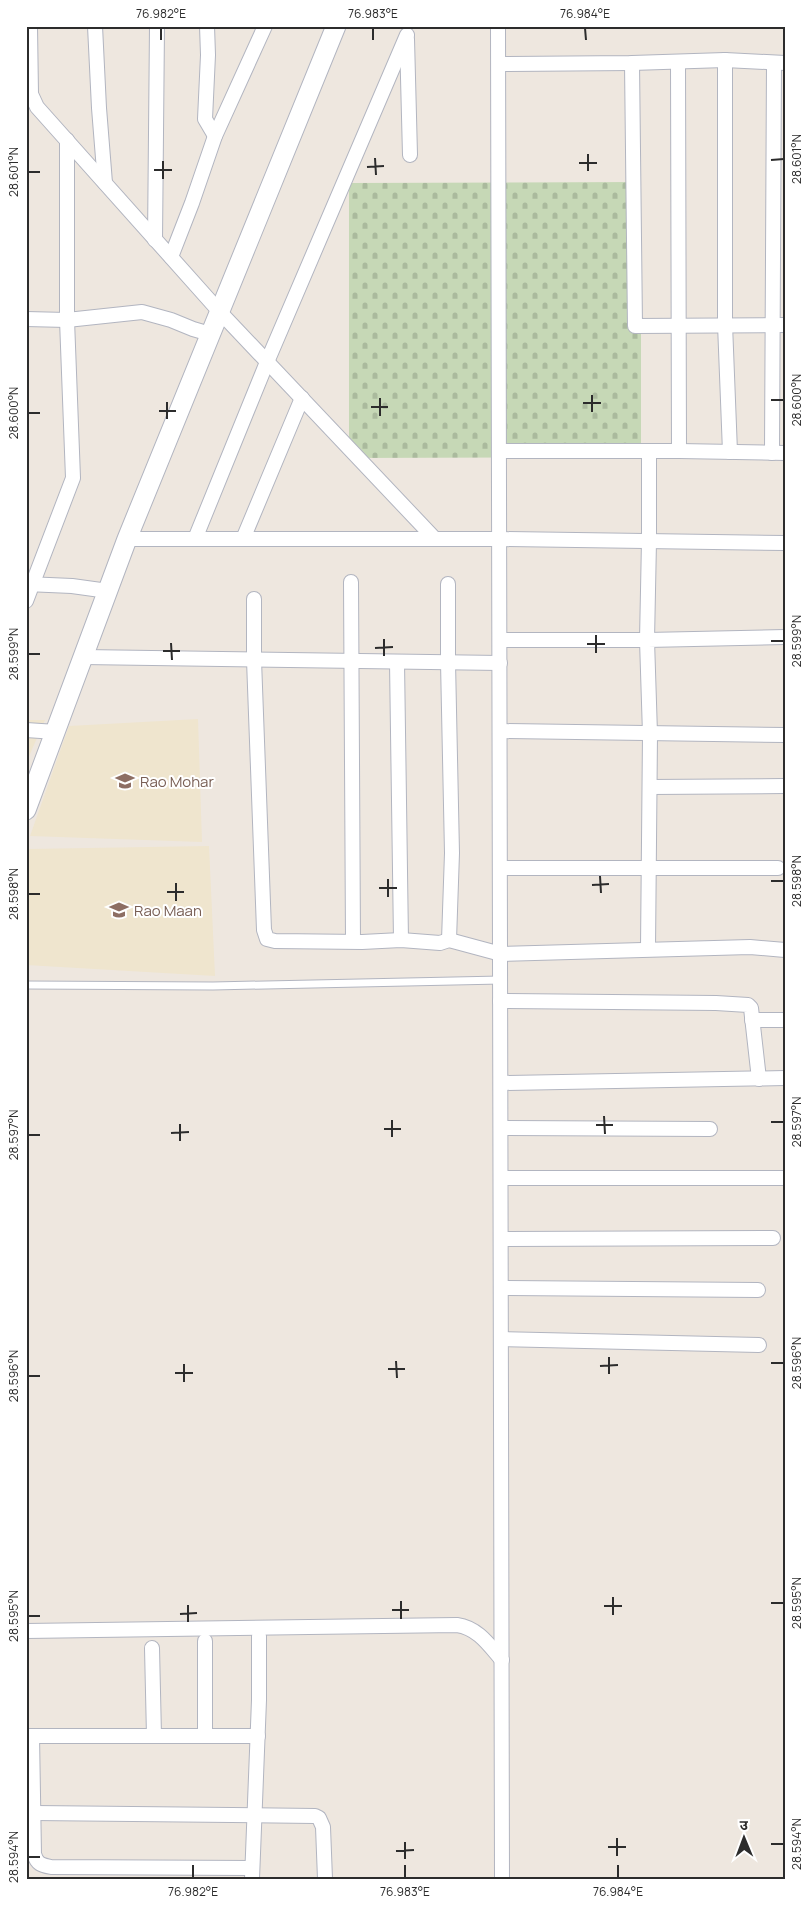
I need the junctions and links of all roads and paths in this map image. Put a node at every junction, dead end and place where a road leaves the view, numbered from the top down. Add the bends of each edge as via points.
1 (30, 26) edge
2 (95, 26) edge
3 (157, 26) edge
4 (207, 26) edge
5 (265, 26) edge
6 (336, 26) edge
7 (498, 26) edge
8 (407, 31) edge
9 (725, 60) junction
10 (678, 62) junction
11 (632, 63) junction
12 (779, 63) edge
13 (499, 64) junction
14 (215, 136) junction
15 (67, 140) junction
16 (410, 155) dead end
17 (105, 183) junction
18 (155, 240) junction
19 (171, 257) junction
20 (219, 311) junction
21 (26, 319) edge
22 (67, 320) junction
23 (726, 324) junction
24 (779, 325) edge
25 (679, 326) junction
26 (210, 334) junction
27 (267, 362) junction
28 (302, 398) junction
29 (499, 451) junction
30 (649, 451) junction
31 (680, 451) junction
32 (730, 452) junction
33 (778, 453) edge
34 (127, 539) junction
35 (243, 539) junction
36 (435, 539) junction
37 (500, 539) junction
38 (195, 540) junction
39 (649, 541) junction
40 (785, 543) edge
41 (351, 582) dead end
42 (29, 584) edge
43 (448, 584) dead end
44 (108, 590) junction
45 (254, 599) dead end
46 (26, 601) edge
47 (785, 637) edge
48 (500, 640) junction
49 (647, 640) junction
50 (83, 657) junction
51 (254, 660) junction
52 (351, 661) junction
53 (398, 662) junction
54 (448, 662) junction
55 (500, 663) junction
56 (26, 730) edge
57 (56, 732) junction
58 (500, 732) junction
59 (650, 734) junction
60 (785, 735) edge
61 (785, 786) edge
62 (650, 787) junction
63 (26, 810) edge
64 (500, 868) junction
65 (778, 868) dead end
66 (649, 869) junction
67 (401, 940) junction
68 (449, 940) junction
69 (353, 941) junction
70 (648, 949) junction
71 (785, 950) edge
72 (500, 954) junction
73 (500, 980) junction
74 (26, 986) edge
75 (500, 1001) junction
76 (752, 1020) junction
77 (785, 1020) edge
78 (785, 1078) edge
79 (759, 1079) junction
80 (501, 1083) junction
81 (501, 1128) junction
82 (710, 1130) dead end
83 (501, 1178) junction
84 (783, 1178) dead end
85 (773, 1238) dead end
86 (501, 1239) junction
87 (501, 1288) junction
88 (758, 1290) dead end
89 (501, 1339) junction
90 (759, 1345) dead end
91 (26, 1631) edge
92 (259, 1636) dead end
93 (205, 1642) dead end
94 (152, 1648) dead end
95 (502, 1660) junction
96 (29, 1736) edge
97 (154, 1736) junction
98 (205, 1736) junction
99 (258, 1736) junction
100 (34, 1813) junction
101 (255, 1814) junction
102 (252, 1873) edge
103 (325, 1879) edge
104 (502, 1879) edge

1 - 15 street via 31,94 37,107
2 - 17 street
3 - 18 street
4 - 14 street via 205,119
5 - 14 street
6 - 20 street
7 - 13 street
8 - 16 street
8 - 27 street
9 - 10 street
9 - 12 street
9 - 23 street
10 - 11 street
10 - 25 street
11 - 13 street
11 - 25 street via 635,326
12 - 24 street
13 - 29 street
14 - 19 street
15 - 17 street
15 - 22 street
17 - 18 street
18 - 19 street
19 - 20 street
20 - 26 street
20 - 27 street
21 - 22 street
22 - 26 street via 142,312
22 - 42 street via 73,478
23 - 24 street
23 - 25 street
23 - 32 street
24 - 33 street
25 - 31 street
26 - 34 street
27 - 28 street
27 - 38 street
28 - 35 street
28 - 36 street
29 - 30 street
29 - 37 street
30 - 31 street
30 - 39 street
31 - 32 street
32 - 33 street
34 - 38 street
34 - 44 street
35 - 36 street
35 - 38 street
36 - 37 street
37 - 39 street
37 - 48 street
39 - 40 street
39 - 49 street
41 - 52 street
42 - 44 street
42 - 46 street
43 - 54 street
44 - 50 street
45 - 51 street
47 - 49 street
48 - 49 street
48 - 55 street
49 - 59 street
50 - 51 street
50 - 57 street
51 - 52 street
51 - 69 street via 264,930 267,939
52 - 53 street
52 - 69 street
53 - 54 street
53 - 67 street
54 - 55 street
54 - 68 street via 452,853
55 - 58 street
56 - 57 street
57 - 63 street
58 - 59 street
58 - 64 street
59 - 60 street
59 - 62 street
61 - 62 street
62 - 66 street
64 - 66 street
64 - 72 street
65 - 66 street
66 - 70 street
67 - 68 street via 440,943
67 - 69 street
68 - 72 street
70 - 71 street via 750,947
70 - 72 street
72 - 73 street
73 - 74 lane
73 - 75 street
75 - 76 street via 742,1004 751,1008
75 - 80 street
76 - 77 street
76 - 79 street
78 - 79 street
79 - 80 street
80 - 81 street
81 - 82 street
81 - 83 street
83 - 84 street
83 - 86 street
85 - 86 street
86 - 87 street
87 - 88 street
87 - 89 street
89 - 90 street
89 - 95 street
91 - 95 street via 457,1625 477,1633
92 - 99 street
93 - 98 street
94 - 97 street
95 - 104 street
96 - 97 street
96 - 100 street
97 - 98 street
98 - 99 street
99 - 101 street
100 - 101 street
100 - 102 street via 34,1854 40,1865
101 - 102 street
101 - 103 street via 319,1818 323,1827

